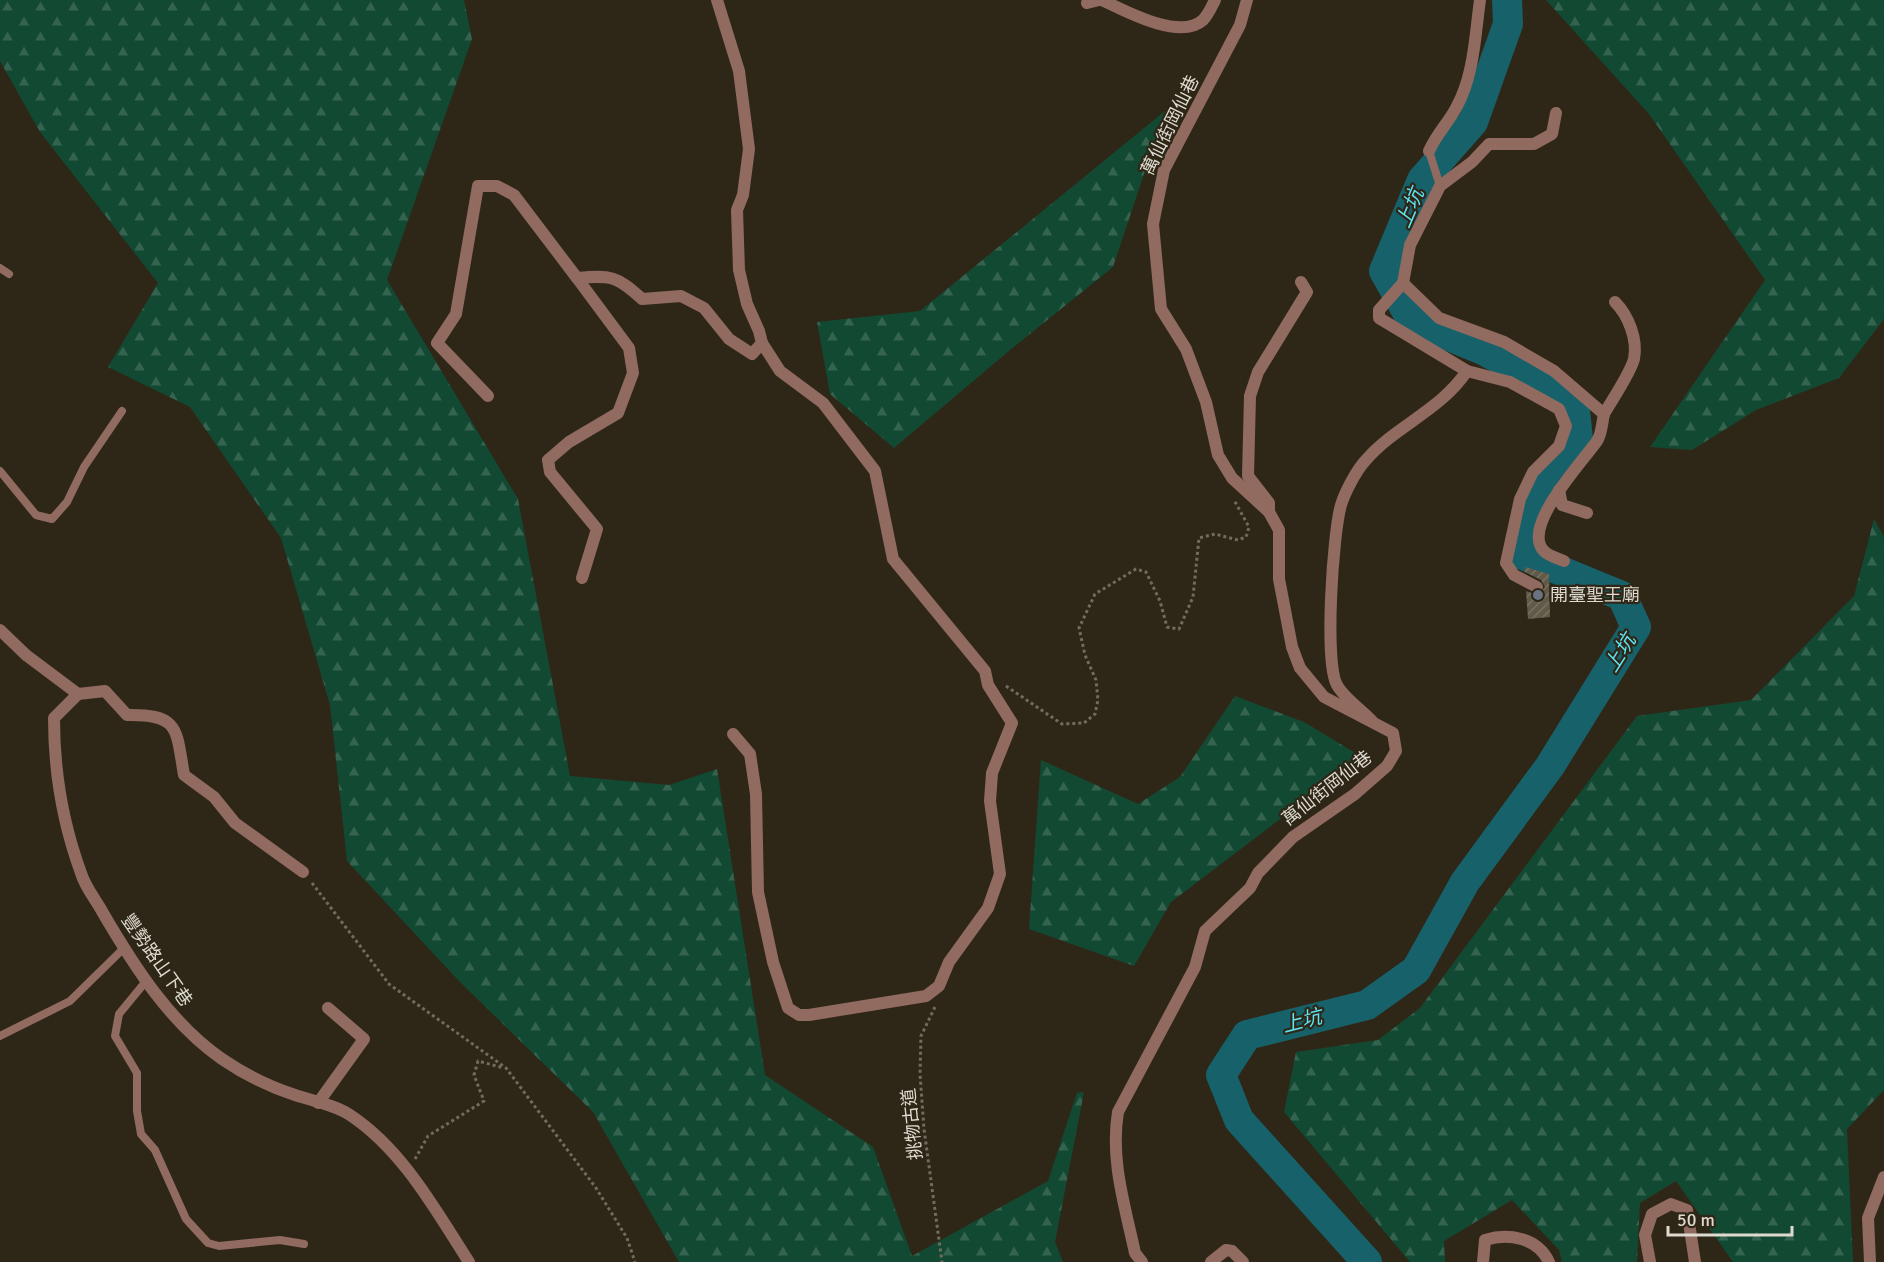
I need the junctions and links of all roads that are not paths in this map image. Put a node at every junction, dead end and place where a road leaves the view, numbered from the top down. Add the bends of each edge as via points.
1 (717, 0) edge
2 (1215, 0) edge
3 (1247, 0) edge
4 (1480, 0) edge
5 (1096, 1) edge
6 (1556, 113) dead end
7 (1429, 151) joint
8 (1440, 186) junction
9 (0, 268) edge
10 (9, 274) dead end
11 (577, 278) junction
12 (1301, 282) dead end
13 (1403, 283) junction
14 (1614, 302) dead end
15 (762, 343) junction
16 (1467, 371) junction
17 (488, 396) dead end
18 (122, 411) dead end
19 (1604, 414) junction
20 (0, 471) edge
21 (1559, 490) junction
22 (1269, 512) junction
23 (1587, 513) dead end
24 (1564, 561) dead end
25 (582, 578) dead end
26 (1537, 587) dead end
27 (0, 630) edge
28 (78, 694) junction
29 (1374, 722) junction
30 (733, 734) dead end
31 (303, 872) road end
32 (124, 948) junction
33 (147, 980) junction
34 (328, 1008) dead end
35 (0, 1036) edge
36 (318, 1102) junction
37 (1884, 1177) edge
38 (304, 1244) dead end
39 (469, 1262) edge
40 (1142, 1262) edge
41 (1211, 1262) edge
42 (1243, 1262) edge
43 (1483, 1262) edge
44 (1549, 1262) edge
45 (1650, 1262) edge
46 (1695, 1262) edge
47 (1870, 1262) edge

1 - 15 street via 739,71 749,149 737,210 739,270
2 - 5 street via 1203,20 1191,26 1140,19
3 - 22 street, 萬仙街岡仙巷 via 1240,25 1164,170 1153,224 1161,309 1186,349 1206,402 1218,455 1232,478
4 - 7 street via 1468,81
6 - 8 street via 1552,134 1534,144 1489,144
7 - 8 lane
8 - 13 street via 1410,245
9 - 10 lane
11 - 15 street via 621,280 642,299 681,296 704,308 729,339 752,354
11 - 17 street via 514,195 497,186 478,186 456,314 437,344
11 - 25 street via 629,348 633,373 618,413 569,442 548,460 550,472 597,530
12 - 22 street via 1307,292 1258,372 1251,396 1248,476 1269,503
13 - 16 street via 1379,310 1379,318
13 - 19 street via 1439,318 1504,342 1554,372
14 - 19 street via 1625,313 1634,360
15 - 30 street via 780,371 823,403 874,471 893,559 984,671 988,685 1012,723 992,773 990,801 1000,873 988,908 949,962 939,986 926,996 809,1015 799,1015 788,1008 773,962 758,892 756,794 750,754
16 - 26 street via 1510,382 1559,409 1566,426 1558,446 1533,472 1520,499 1506,564 1514,575
16 - 29 street via 1452,392 1393,435 1364,462 1341,504 1334,549 1331,662 1337,686
18 - 20 lane via 84,467 67,502 52,519 36,515
19 - 21 street via 1599,438
21 - 23 street via 1562,505
21 - 24 street via 1541,523 1540,544 1544,552
22 - 29 street, 萬仙街岡仙巷 via 1279,530 1279,579 1300,668 1324,697
27 - 28 street
28 - 31 street via 105,691 127,715 154,715 166,721 175,730 184,775 214,797 236,823
28 - 32 street, 豐勢路山下巷 via 54,718 62,802 81,875
29 - 40 street, 萬仙街岡仙巷 via 1393,734 1396,751 1387,766 1355,794 1293,837 1258,873 1250,888 1205,931 1196,967 1118,1112 1114,1137 1116,1164 1135,1253
32 - 33 street, 豐勢路山下巷
32 - 35 lane via 70,1001
33 - 36 street, 豐勢路山下巷 via 177,1020 222,1059 266,1084
33 - 38 lane via 119,1014 115,1036 137,1073 141,1134 155,1150 186,1219 208,1243 219,1246 280,1240
34 - 36 street via 364,1039
36 - 39 street, 豐勢路山下巷 via 349,1114 409,1171
37 - 47 street via 1868,1218
41 - 42 street via 1226,1250
43 - 44 street via 1485,1240 1500,1236 1522,1237
45 - 46 street via 1645,1235 1652,1214 1671,1204 1687,1210

